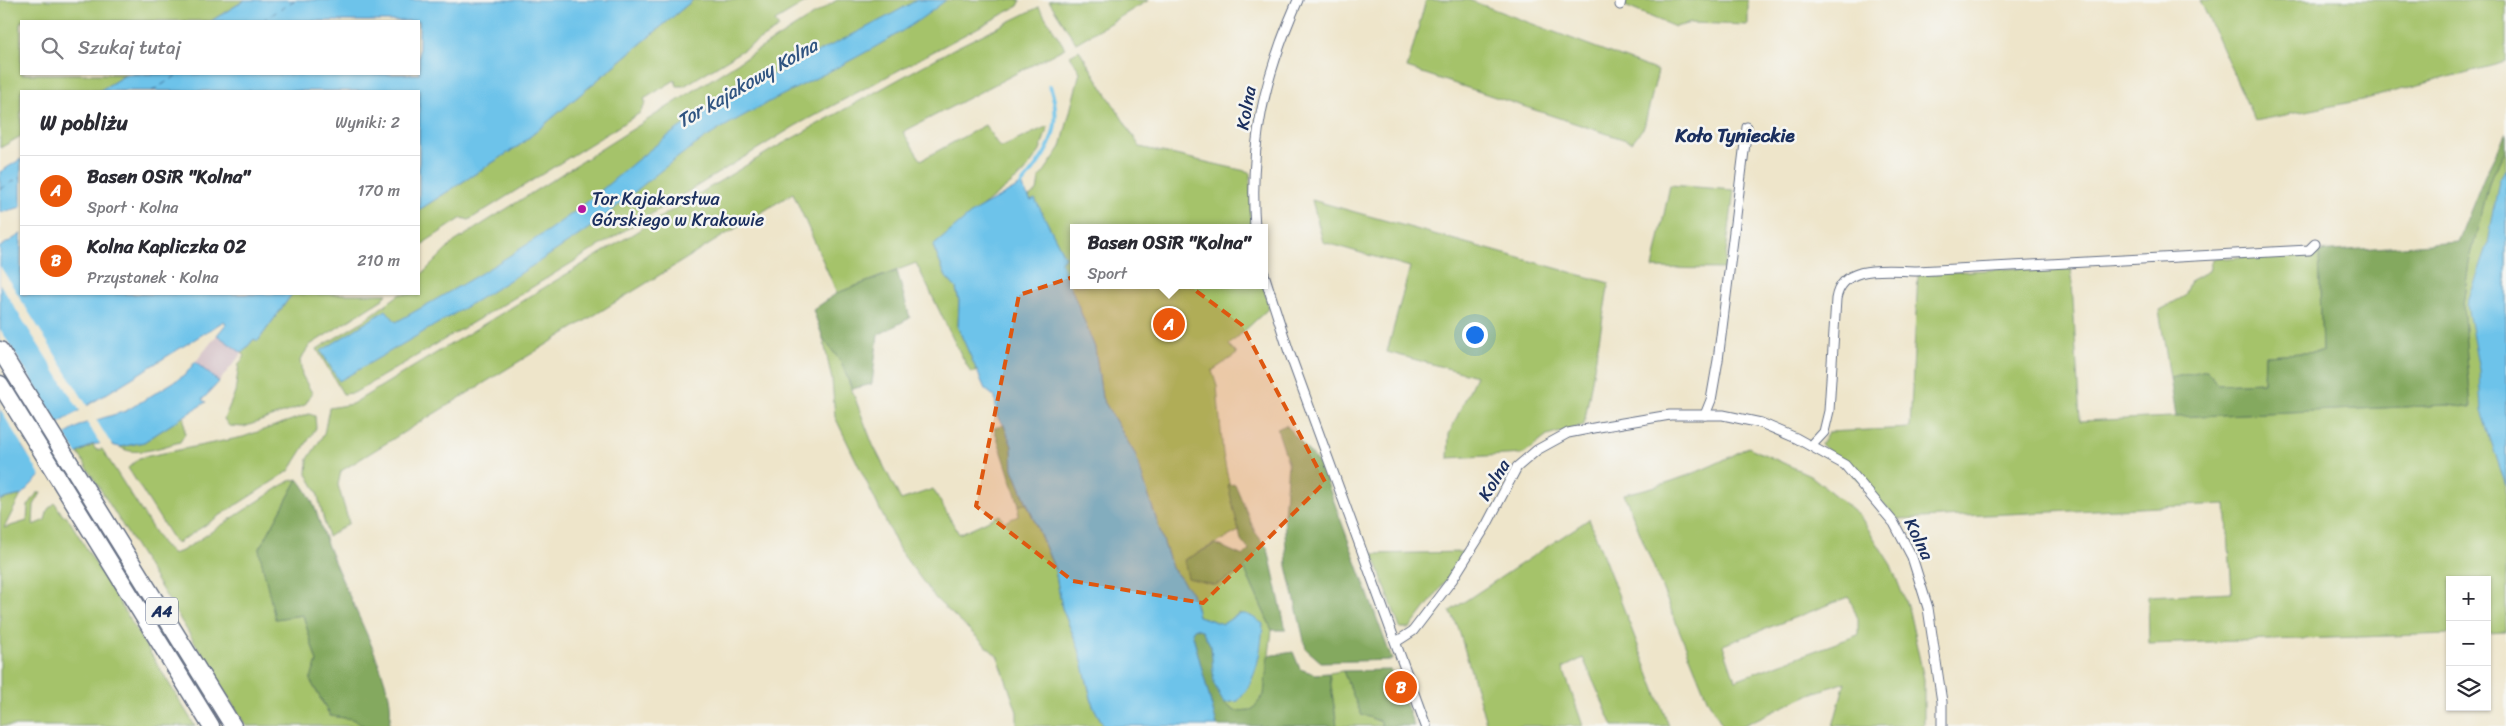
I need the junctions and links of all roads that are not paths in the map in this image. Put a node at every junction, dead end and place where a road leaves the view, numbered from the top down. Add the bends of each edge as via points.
1 (1298, 0) edge
2 (1747, 127) dead end
3 (1255, 224) edge
4 (2315, 244) dead end
5 (1268, 286) edge
6 (0, 350) edge
7 (0, 384) edge
8 (1705, 415) junction
9 (1812, 446) junction
10 (1396, 642) junction
11 (211, 726) edge
12 (233, 726) edge
13 (1426, 726) edge
14 (1942, 726) edge

1 - 3 street, Kolna via 1277,52 1263,100 1254,169
2 - 8 street via 1718,360
4 - 9 street via 2309,250 1865,271 1848,277 1837,291 1830,411 1824,432
5 - 10 street
6 - 12 highway, A4
7 - 11 highway, A4
8 - 9 street, Kolna via 1723,415 1761,423
8 - 10 street, Kolna via 1670,415 1568,433 1537,450 1517,467 1486,526 1452,580 1413,631
9 - 14 street, Kolna via 1845,465 1894,523 1912,556 1928,608 1942,702
10 - 13 street

